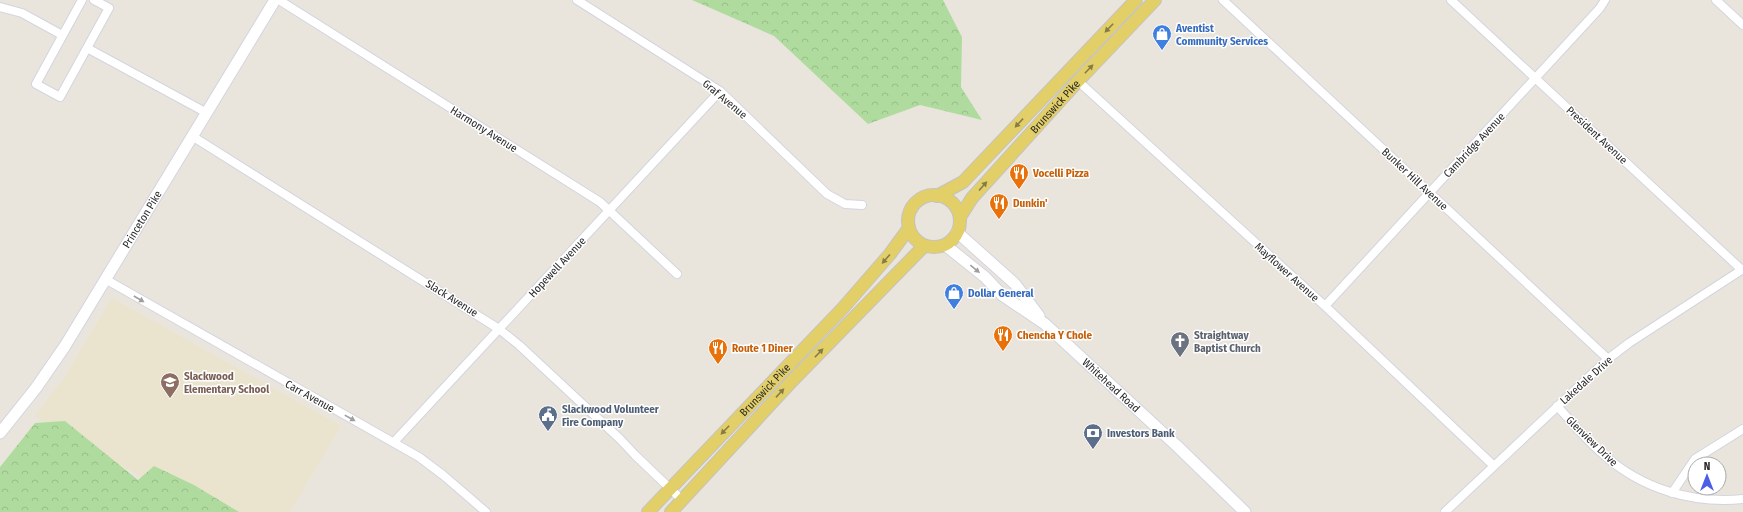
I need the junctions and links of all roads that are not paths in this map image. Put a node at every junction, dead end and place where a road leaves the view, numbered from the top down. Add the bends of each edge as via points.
1 (82, 0) edge
2 (94, 0) edge
3 (275, 0) edge
4 (279, 0) edge
5 (577, 0) edge
6 (1136, 0) edge
7 (1155, 0) edge
8 (1223, 0) edge
9 (1452, 0) edge
10 (1606, 0) edge
11 (1716, 0) edge
12 (0, 7) edge
13 (1743, 25) edge
14 (62, 35) junction
15 (87, 48) junction
16 (1536, 78) junction
17 (1078, 81) junction
18 (720, 92) junction
19 (206, 113) junction
20 (192, 136) junction
21 (1430, 192) junction
22 (937, 196) junction
23 (862, 205) dead end
24 (609, 210) junction
25 (960, 217) junction
26 (909, 228) junction
27 (957, 232) junction
28 (945, 245) junction
29 (924, 246) junction
30 (1743, 269) edge
31 (677, 274) dead end
32 (106, 280) junction
33 (1324, 306) junction
34 (1045, 324) junction
35 (500, 329) junction
36 (1608, 359) junction
37 (781, 372) junction
38 (792, 381) junction
39 (1557, 406) junction
40 (1743, 428) edge
41 (0, 433) edge
42 (394, 442) junction
43 (1494, 466) junction
44 (670, 488) junction
45 (1672, 493) junction
46 (681, 499) junction
47 (1743, 499) edge
48 (655, 509) edge
49 (486, 512) edge
50 (670, 512) edge
51 (1246, 512) edge
52 (1445, 512) edge

1 - 14 street
2 - 15 street via 109,8
3 - 19 main road, Princeton Pike
4 - 24 street, Harmony Avenue
5 - 18 street, Graf Avenue
6 -> 22 main road, Brunswick Pike via 962,182
17 -> 7 main road, Brunswick Pike
8 - 21 street, Bunker Hill Avenue
9 - 16 street, President Avenue
10 - 16 street, Cambridge Avenue
11 - 13 street
12 - 14 street via 22,13
14 - 15 street via 36,84 60,96
15 - 19 street
16 - 21 street, Cambridge Avenue
16 - 30 street, President Avenue
25 -> 17 main road, Brunswick Pike via 972,198
17 - 33 street, Mayflower Avenue
18 - 23 street, Graf Avenue via 827,194 845,204
18 - 24 street, Hopewell Avenue
19 - 20 main road, Princeton Pike
20 - 32 main road, Princeton Pike
20 - 35 street, Slack Avenue
21 - 33 street, Cambridge Avenue
21 - 36 street, Bunker Hill Avenue
22 - 25 main road via 955,205
22 - 26 main road via 925,198 915,204 909,216
24 - 31 street, Harmony Avenue
24 - 35 street, Hopewell Avenue
25 - 27 main road
26 - 29 main road via 917,241
26 -> 37 main road, Brunswick Pike via 843,308
27 - 28 main road
27 - 34 main road, Whitehead Road via 1015,284
28 - 29 main road
28 -> 34 main road, Whitehead Road via 985,277 1002,295
38 -> 29 main road, Brunswick Pike
30 - 36 street, Lakedale Drive via 1628,343
32 - 41 main road, Princeton Pike via 36,388
32 -> 42 street, Carr Avenue
33 - 43 street, Mayflower Avenue
34 - 51 main road, Whitehead Road
35 - 42 street, Hopewell Avenue
35 - 44 street, Slack Avenue
36 - 39 street, Lakedale Drive
37 - 38 street
37 -> 44 main road, Brunswick Pike
46 -> 38 main road, Brunswick Pike
39 - 43 street, Lakedale Drive
39 - 45 street, Glenview Drive via 1603,455 1620,468 1640,480
40 - 45 street via 1695,459
42 - 49 street, Carr Avenue via 443,475
43 - 52 street, Lakedale Drive
44 - 46 street, Slack Avenue
44 - 48 main road, Brunswick Pike
45 - 47 street, Glenview Drive via 1704,499
46 - 50 main road, Brunswick Pike

